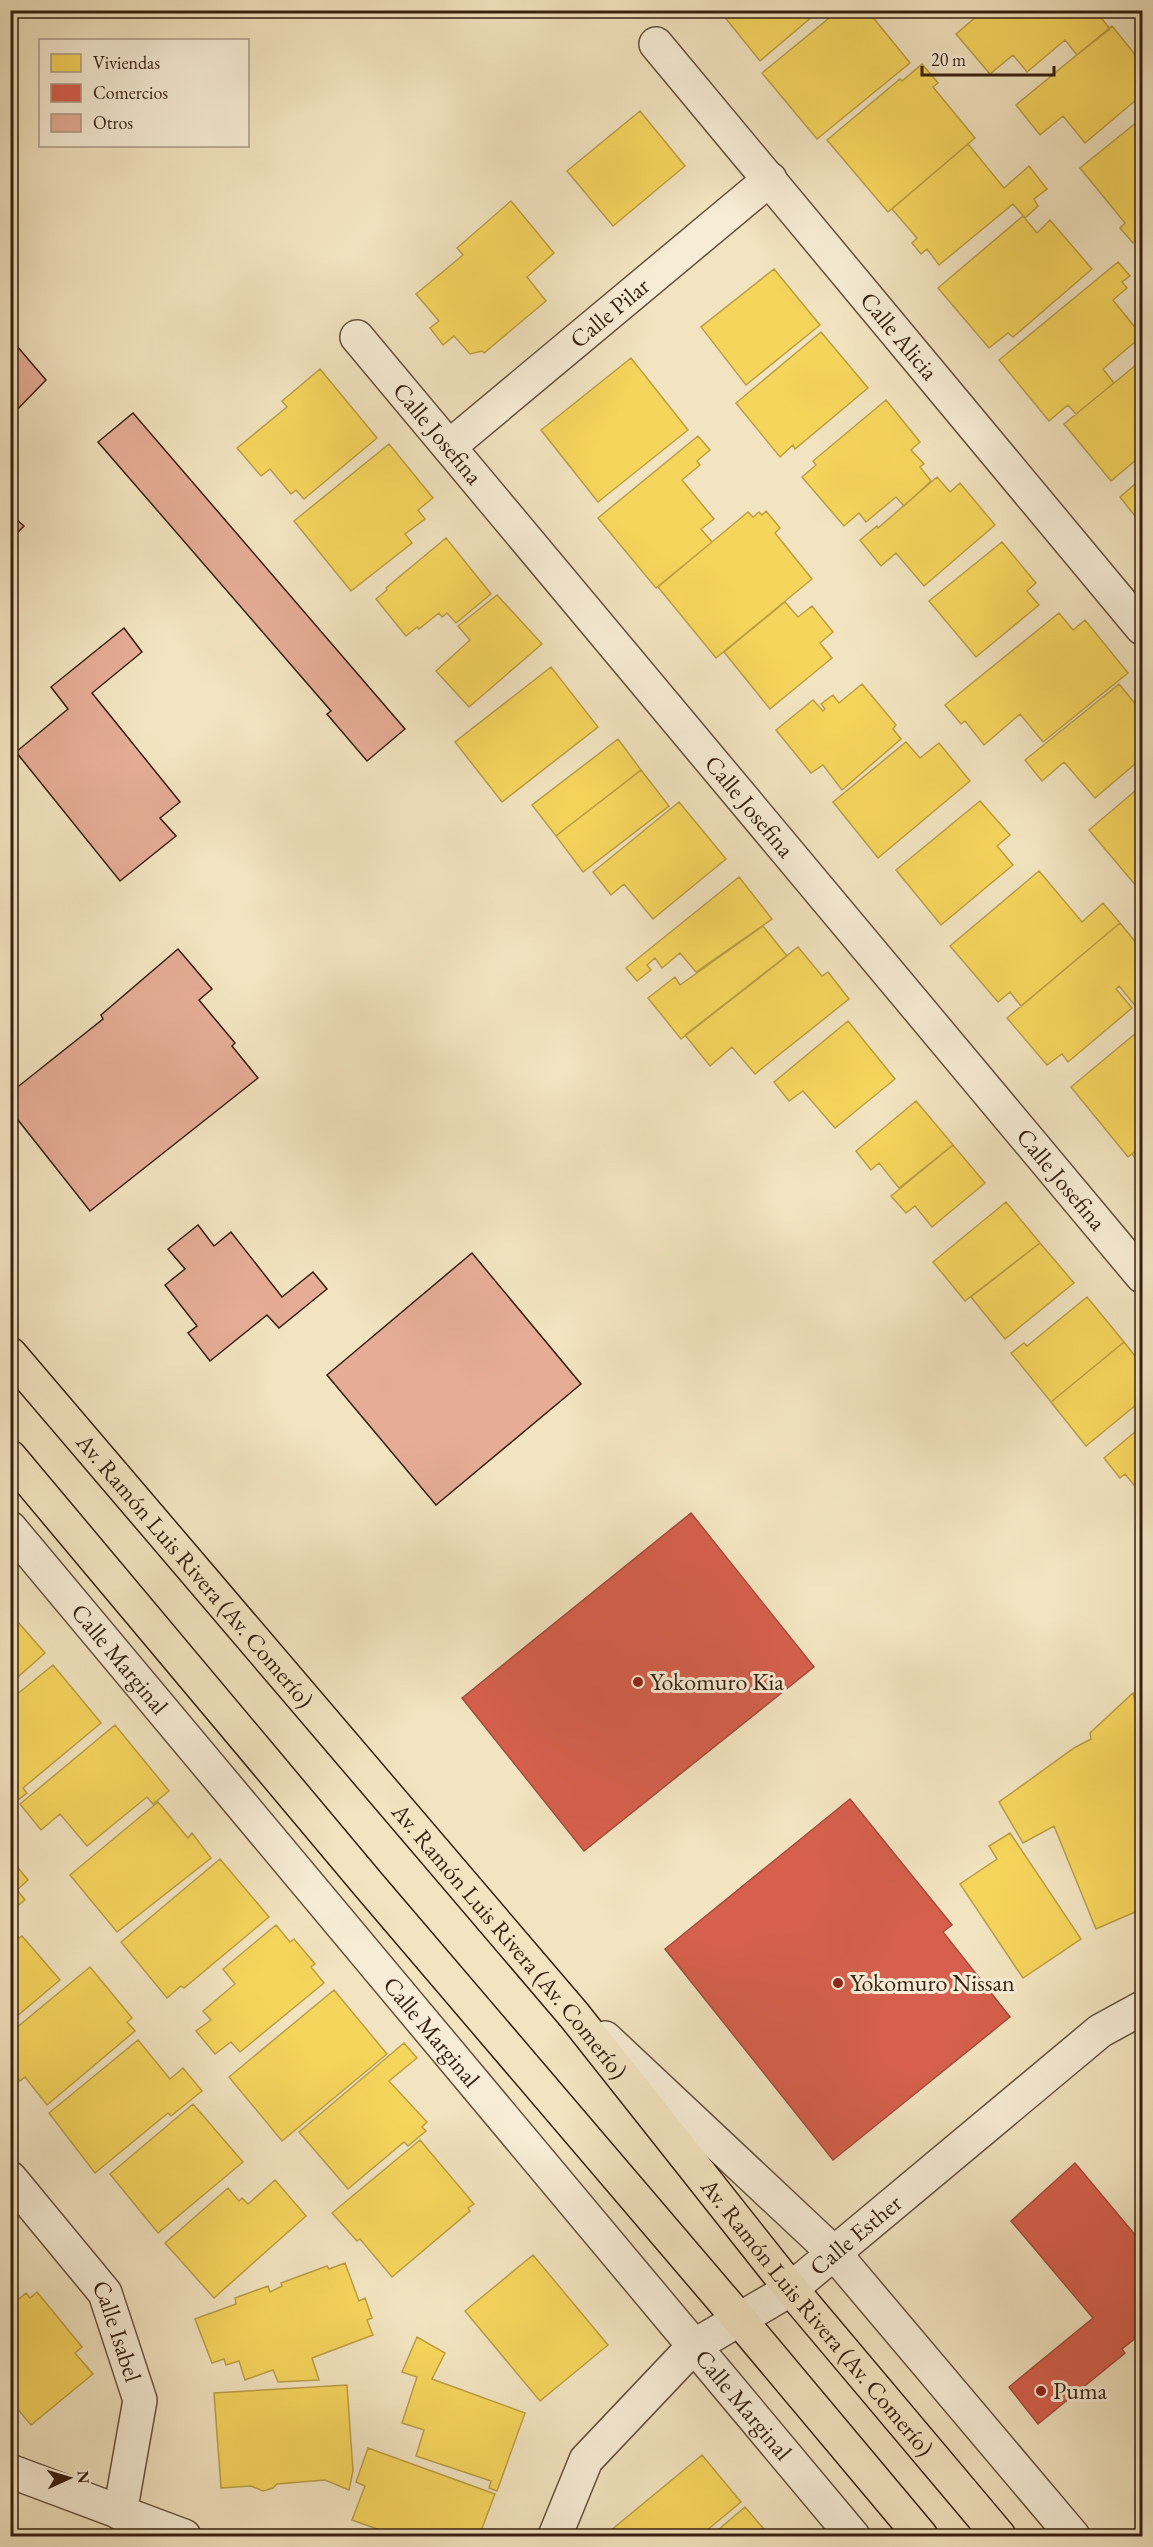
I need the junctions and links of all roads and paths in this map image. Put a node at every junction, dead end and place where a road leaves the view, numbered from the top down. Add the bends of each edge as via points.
1 (656, 44) dead end
2 (770, 179) junction
3 (357, 337) dead end
4 (450, 446) junction
5 (1143, 628) edge
6 (1143, 1276) edge
7 (10, 1354) edge
8 (10, 1458) edge
9 (10, 1528) edge
10 (546, 1982) junction
11 (1143, 2008) edge
12 (10, 2178) edge
13 (834, 2253) junction
14 (790, 2289) junction
15 (740, 2320) junction
16 (694, 2346) junction
17 (10, 2471) edge
18 (120, 2513) junction
19 (184, 2536) edge
20 (555, 2536) edge
21 (853, 2536) edge
22 (921, 2536) edge
23 (999, 2536) edge
24 (1073, 2536) edge

1 - 2 street, Calle Alicia
2 - 4 street, Calle Pilar
2 - 5 street, Calle Alicia
3 - 4 street, Calle Josefina
4 - 6 street, Calle Josefina
7 - 10 main road, Av. Ramón Luis Rivera (Av. Comerío)
8 - 15 main road
9 - 16 street, Calle Marginal
10 - 13 street
10 - 14 main road, Av. Ramón Luis Rivera (Av. Comerío)
11 - 13 street, Calle Esther via 1100,2031
12 - 18 street, Calle Isabel via 105,2293 140,2400
13 - 14 street, Calle Esther
13 - 24 street
14 - 15 street, Calle Esther
14 - 23 main road, Av. Ramón Luis Rivera (Av. Comerío)
15 - 16 street, Calle Esther
15 - 22 main road
16 - 20 street, Calle Esther via 586,2460
16 - 21 street, Calle Marginal
17 - 18 street
18 - 19 street

